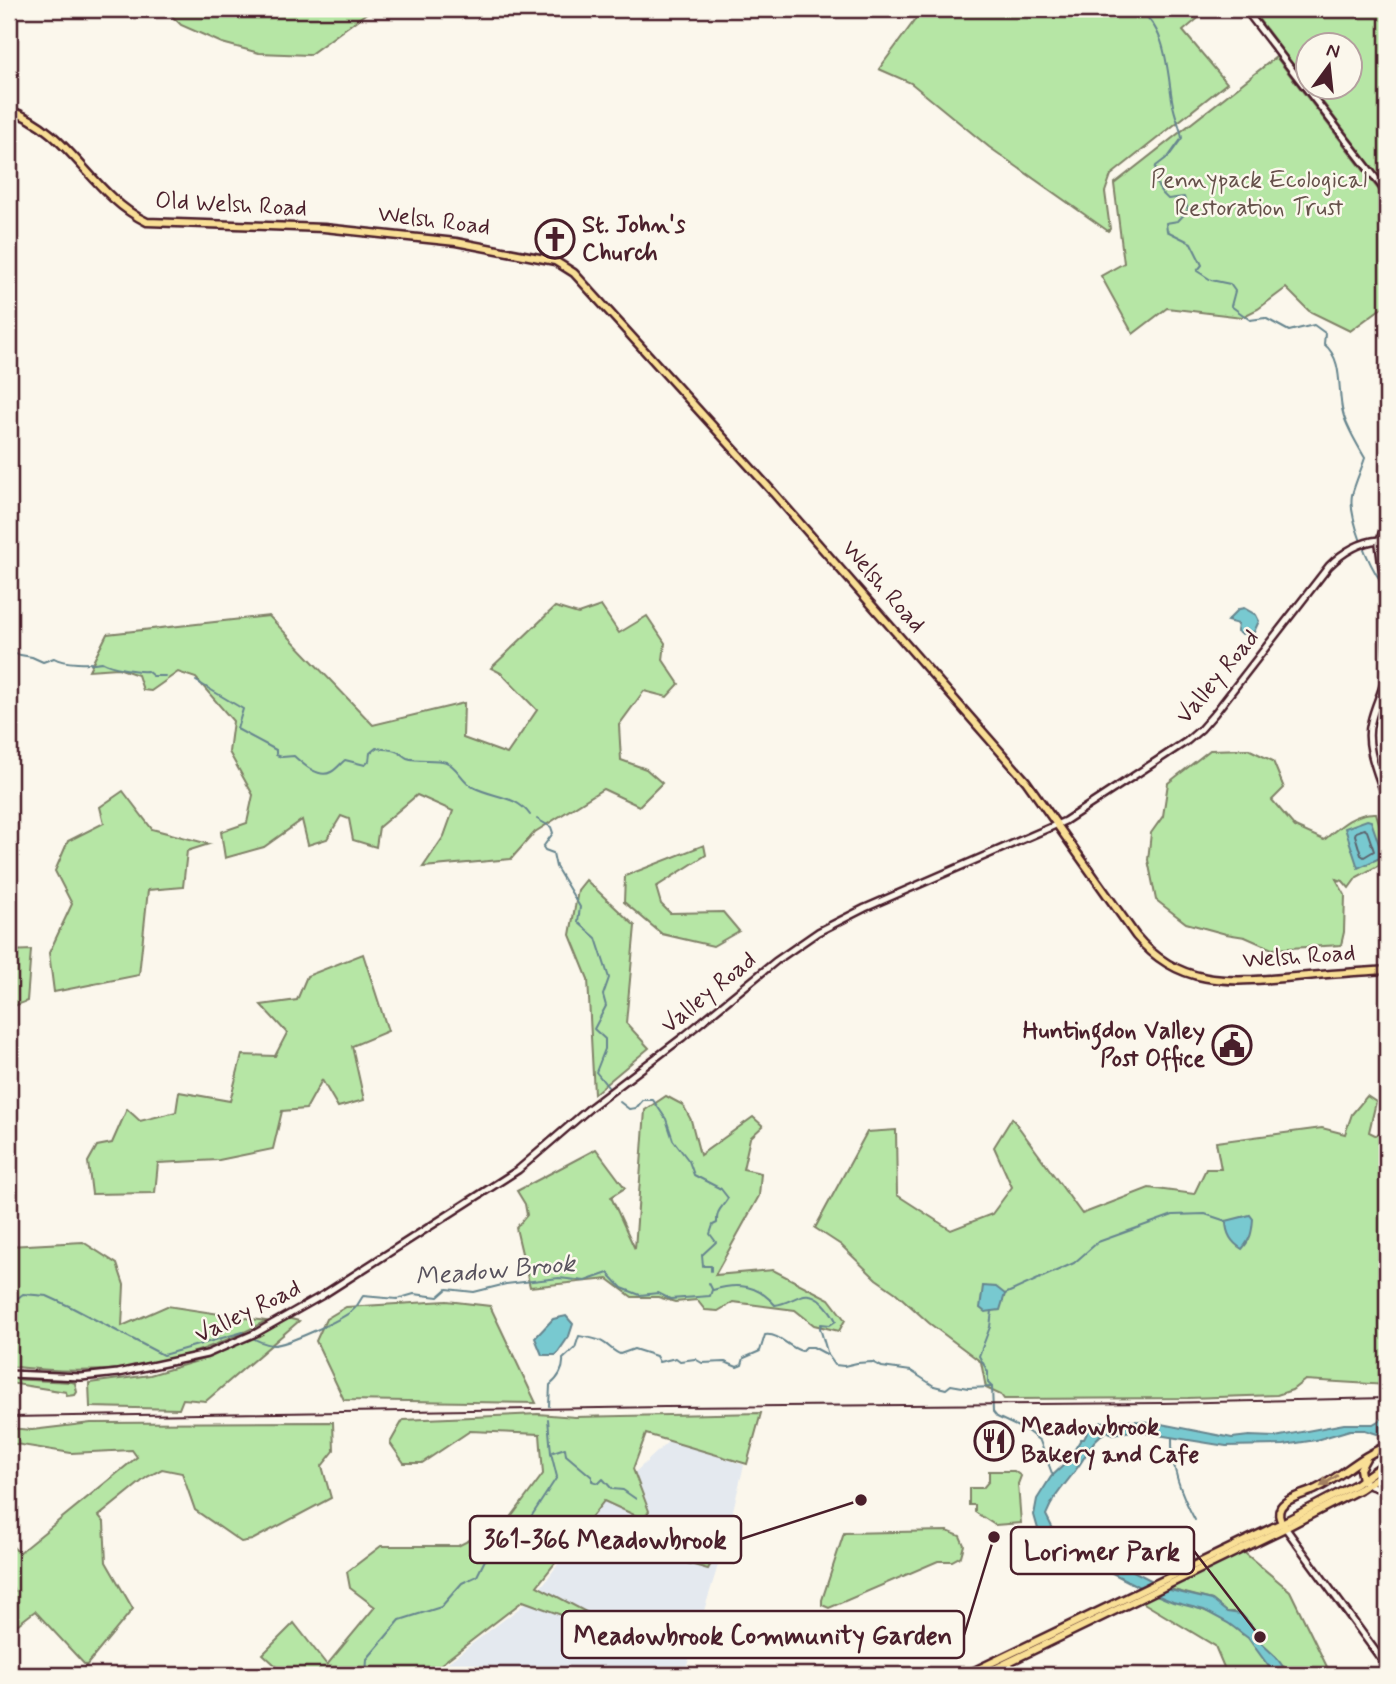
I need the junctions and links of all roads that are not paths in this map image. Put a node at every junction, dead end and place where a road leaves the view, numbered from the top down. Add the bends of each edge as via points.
1 (1245, 9) edge
2 (9, 110) edge
3 (1387, 193) edge
4 (324, 228) joint
5 (1387, 526) edge
6 (1379, 540) junction
7 (1387, 655) edge
8 (1387, 669) edge
9 (1387, 802) edge
10 (1057, 824) junction
11 (1387, 970) edge
12 (9, 1374) edge
13 (1387, 1446) edge
14 (1369, 1454) junction
15 (1387, 1462) edge
16 (1387, 1471) edge
17 (1365, 1482) junction
18 (1387, 1490) edge
19 (1283, 1525) junction
20 (1246, 1543) junction
21 (1008, 1663) junction
22 (1387, 1667) edge
23 (967, 1675) edge
24 (982, 1675) edge
25 (1014, 1675) edge

1 - 3 main road
2 - 4 main road, Old Welsh Road via 49,130 121,207 146,222
4 - 10 main road, Welsh Road via 484,246 555,261 574,273 877,609 1026,781
5 - 6 main road
6 - 7 main road
6 - 10 main road, Valley Road via 1342,555 1323,573 1201,729
8 - 9 main road via 1369,734
10 - 11 main road, Welsh Road via 1136,936 1154,956 1174,968 1236,981
10 - 12 main road, Valley Road via 818,932 518,1170 256,1333 207,1354 118,1373 80,1377
13 - 14 main road
14 - 17 main road via 1360,1469
14 -> 19 main road via 1324,1485 1287,1502 1279,1511
15 - 17 main road
16 - 17 main road
17 - 18 main road
17 - 19 main road
19 - 20 main road
19 - 22 main road
20 - 21 main road
20 - 23 main road
21 - 24 main road
21 - 25 main road

